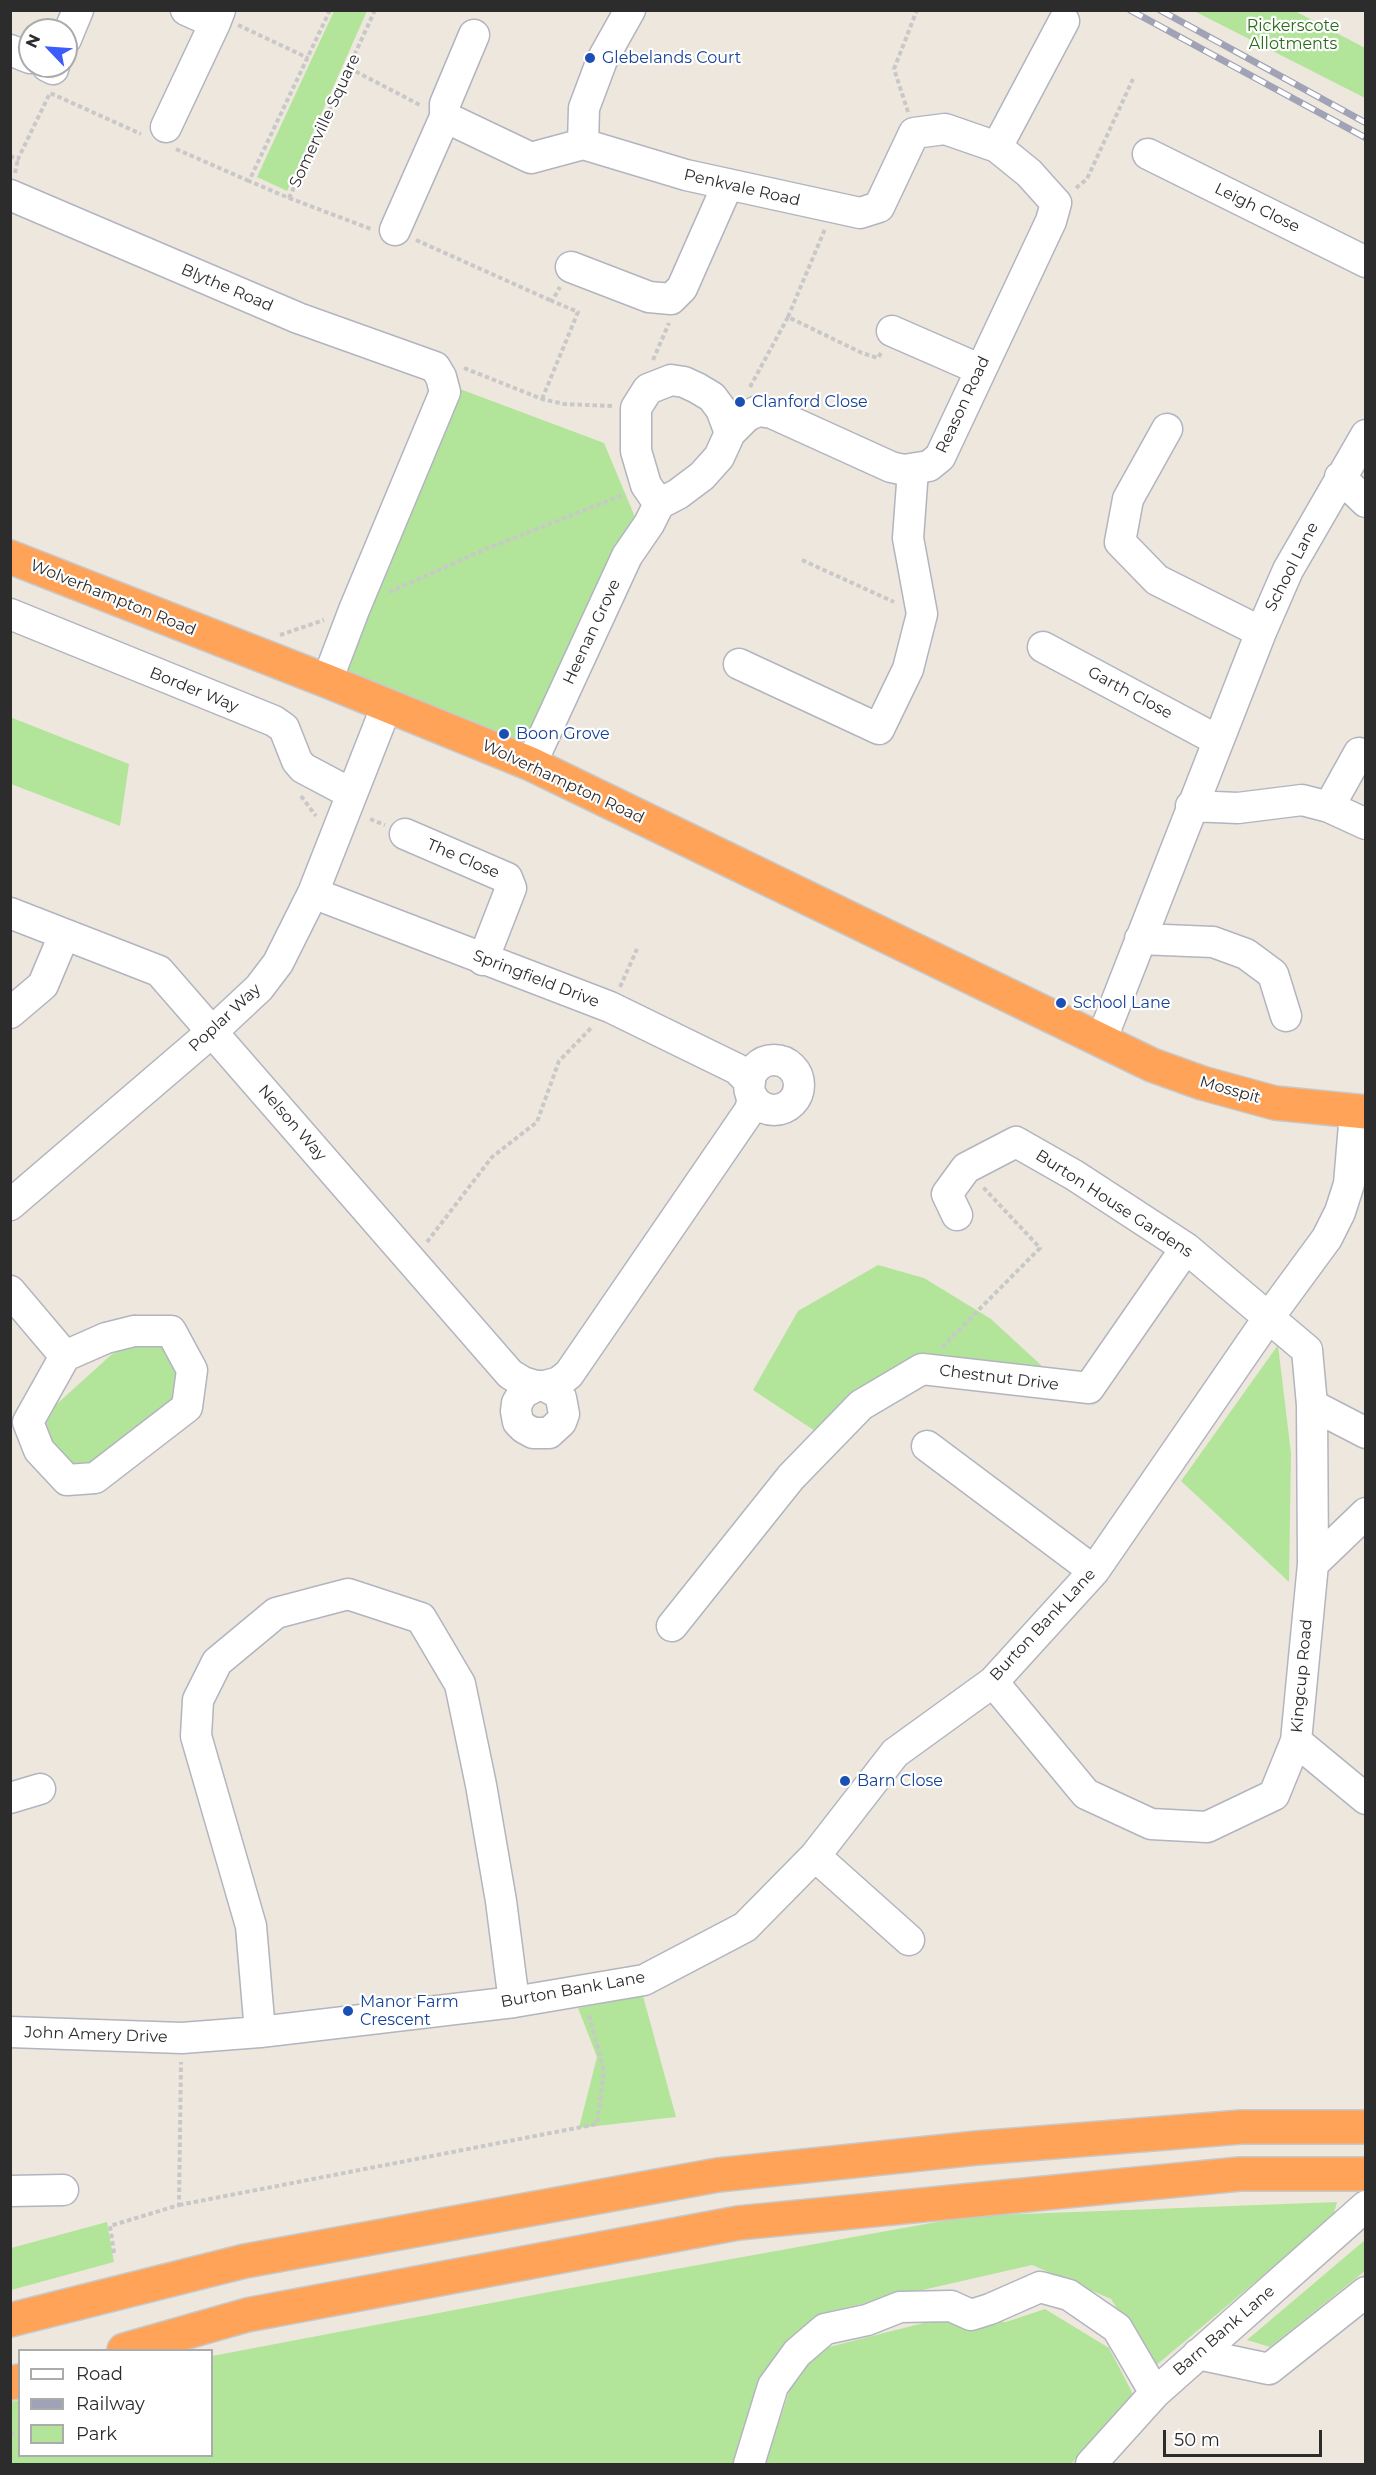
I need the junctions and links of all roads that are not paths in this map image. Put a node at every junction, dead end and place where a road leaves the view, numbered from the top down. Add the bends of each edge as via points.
1 (186, 10) edge
2 (630, 10) edge
3 (218, 16) edge
4 (1064, 21) dead end
5 (474, 35) dead end
6 (445, 117) junction
7 (158, 136) road end
8 (583, 144) junction
9 (997, 147) junction
10 (1148, 154) dead end
11 (728, 184) junction
12 (10, 195) edge
13 (395, 230) road end
14 (1365, 262) edge
15 (571, 267) road end
16 (892, 331) road end
17 (979, 369) junction
18 (1167, 429) dead end
19 (730, 433) junction
20 (1365, 435) edge
21 (913, 470) junction
22 (1340, 477) junction
23 (652, 494) junction
24 (1365, 502) edge
25 (10, 557) edge
26 (10, 614) edge
27 (1261, 632) junction
28 (1043, 647) dead end
29 (739, 664) dead end
30 (327, 681) junction
31 (387, 705) junction
32 (1217, 740) junction
33 (1359, 753) dead end
34 (531, 764) junction
35 (349, 801) junction
36 (1191, 806) junction
37 (1329, 807) junction
38 (1365, 824) edge
39 (405, 834) road end
40 (313, 893) junction
41 (10, 913) edge
42 (64, 935) junction
43 (1140, 939) junction
44 (483, 960) junction
45 (10, 1013) edge
46 (1286, 1016) dead end
47 (213, 1031) junction
48 (1101, 1041) junction
49 (1360, 1113) edge
50 (10, 1205) edge
51 (957, 1215) dead end
52 (1186, 1248) junction
53 (10, 1291) edge
54 (1269, 1317) junction
55 (65, 1356) junction
56 (541, 1386) joint
57 (1312, 1405) junction
58 (1365, 1433) edge
59 (927, 1446) dead end
60 (1365, 1513) edge
61 (1313, 1564) junction
62 (1094, 1571) junction
63 (672, 1626) dead end
64 (993, 1682) junction
65 (1296, 1742) junction
66 (40, 1789) dead end
67 (10, 1798) edge
68 (1365, 1799) edge
69 (815, 1856) junction
70 (909, 1940) dead end
71 (514, 2002) junction
72 (10, 2032) edge
73 (260, 2032) junction
74 (182, 2038) joint
75 (1365, 2127) edge
76 (1365, 2174) edge
77 (63, 2190) dead end
78 (10, 2191) edge
79 (1365, 2206) edge
80 (1365, 2292) edge
81 (10, 2320) edge
82 (128, 2349) edge
83 (1198, 2354) junction
84 (1155, 2392) junction
85 (749, 2464) edge
86 (1091, 2464) edge

1 - 3 street
2 - 8 street via 602,60 584,108
3 - 7 street
4 - 9 street
5 - 6 street via 445,104
6 - 8 street via 531,158
6 - 13 street
8 - 11 street, Penkvale Road
9 - 11 street, Penkvale Road via 945,129 914,133 879,207 860,213
9 - 17 street, Reason Road via 1029,173 1056,203 1051,221
10 - 14 street, Leigh Close
11 - 15 street via 682,288 671,298 649,297
12 - 30 street, Blythe Road via 298,318 435,367 445,392
16 - 17 street
17 - 21 street, Reason Road via 940,457 929,466
18 - 27 street via 1128,499 1120,542 1157,580
19 - 21 street via 747,416 758,411 772,413 891,467
19 - 23 street via 719,457 702,476 678,494
19 - 23 street via 712,397 684,382 671,380 642,399 636,451
20 - 22 street, School Lane
21 - 29 street via 908,538 922,614 908,669 879,729
22 - 24 street
22 - 27 street, School Lane via 1288,570
23 - 34 street, Heenan Grove via 649,524 627,556
25 - 30 highway, Wolverhampton Road
26 - 35 street, Border Way via 274,721 284,729 303,768
27 - 32 street, School Lane
28 - 32 street, Garth Close
30 - 31 highway, Wolverhampton Road
31 - 34 highway, Wolverhampton Road
31 - 35 street, Poplar Way
32 - 36 street, School Lane
33 - 37 street
34 - 48 highway, Wolverhampton Road
35 - 40 street, Poplar Way
36 - 37 street via 1239,807 1302,800
36 - 43 street, School Lane
37 - 38 street
39 - 44 street, The Close via 507,878 511,888
40 - 44 street, Springfield Drive
40 - 47 street, Poplar Way via 278,963 259,988
41 - 42 street, Nelson Way
42 - 45 street via 43,986
42 - 47 street, Nelson Way via 159,971
43 - 46 street via 1212,942 1246,954 1273,974
43 - 48 street, School Lane
44 - 56 street, Springfield Drive via 615,998 737,1069 752,1090 750,1110 569,1374 559,1382
47 - 50 street, Poplar Way
47 - 56 street, Nelson Way via 510,1374
48 - 49 highway, Mosspit via 1202,1083 1275,1103
49 - 54 street, Burton Bank Lane via 1349,1184 1340,1212 1327,1238
51 - 52 street, Burton House Gardens via 947,1194 966,1168 1016,1142
52 - 54 street, Burton House Gardens
52 - 63 street, Chestnut Drive via 1089,1388 922,1369 861,1405 798,1469
53 - 55 street
54 - 57 street, Kingcup Road via 1307,1350
54 - 62 street, Burton Bank Lane
55 - 55 street via 28,1422 39,1450 67,1480 95,1478 187,1407 192,1370 171,1331 134,1331
57 - 58 street
57 - 61 street, Kingcup Road
59 - 62 street
60 - 61 street
61 - 65 street, Kingcup Road
62 - 64 street, Burton Bank Lane
64 - 65 street, Kingcup Road via 1086,1794 1151,1824 1207,1827 1274,1795
64 - 69 street, Burton Bank Lane via 896,1753
65 - 68 street
66 - 67 street
69 - 70 street
69 - 71 street, Burton Bank Lane via 745,1928 644,1980
71 - 73 street, Burton Bank Lane
71 - 73 street via 501,1901 460,1684 421,1618 348,1594 276,1613 217,1662 198,1700 196,1736 251,1926
72 - 74 street, John Amery Drive
73 - 74 street, Burton Bank Lane
75 - 81 highway via 1241,2127 977,2148 718,2175 244,2261
76 - 82 highway via 1240,2174 738,2223 247,2315
77 - 78 street
79 - 83 street, Barn Bank Lane
80 - 83 street via 1269,2369
83 - 84 street, Barn Bank Lane
84 - 85 street via 1117,2328 1069,2295 1040,2287 971,2315 951,2306 900,2307 867,2320 825,2329 797,2353 773,2386
84 - 86 street, Barn Bank Lane

